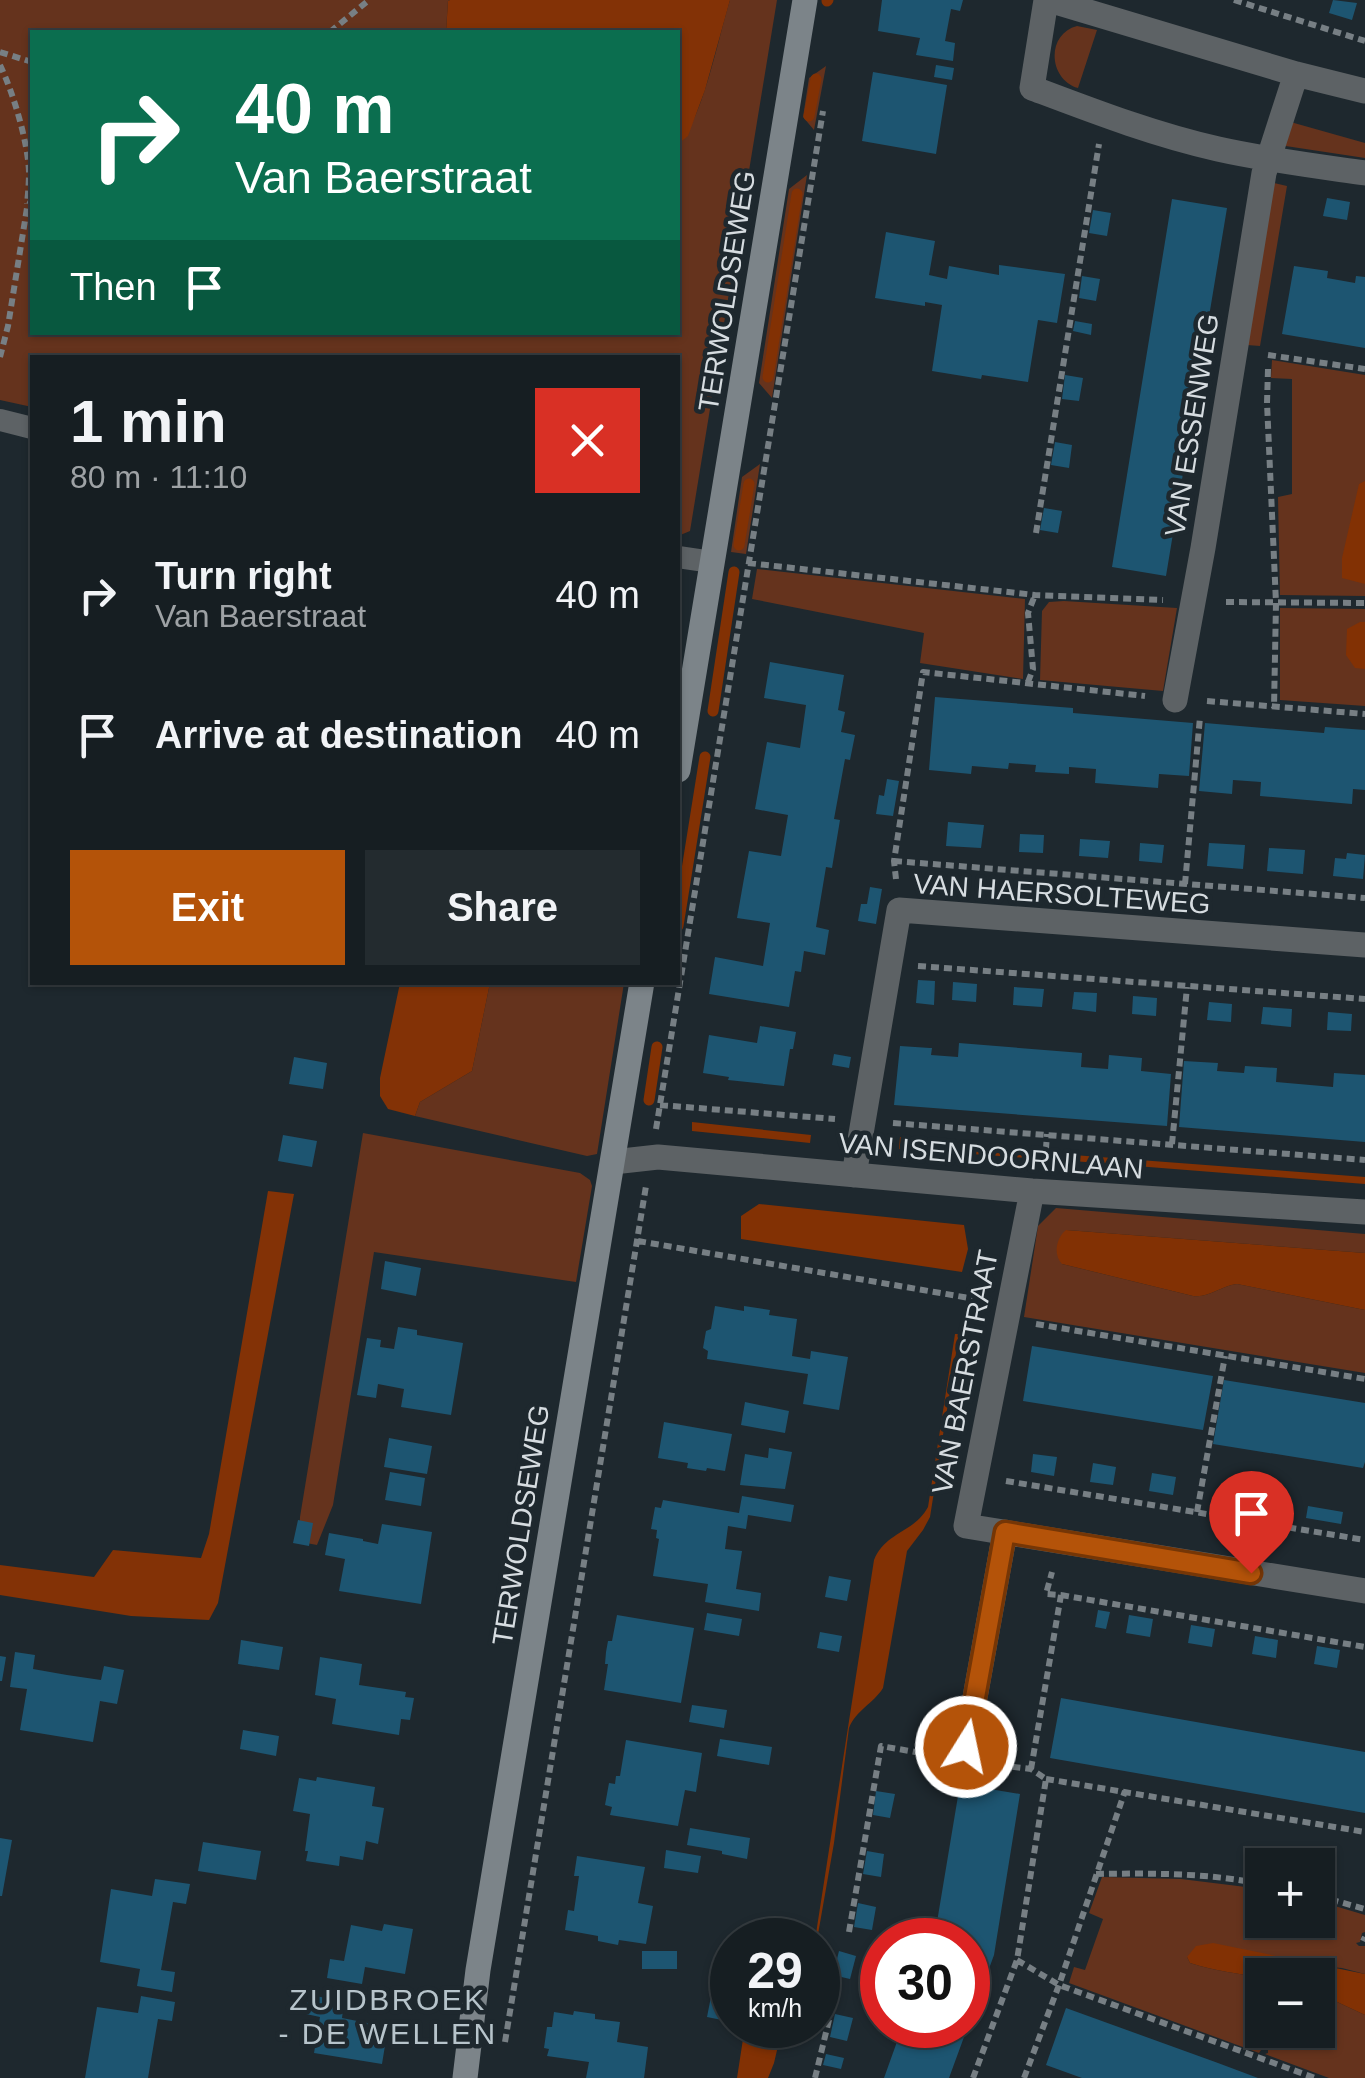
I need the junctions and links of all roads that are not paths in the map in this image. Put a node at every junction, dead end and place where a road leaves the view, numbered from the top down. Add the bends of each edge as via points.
1 (805, 0) edge
2 (1048, 0) edge
3 (1296, 74) junction
4 (1365, 92) edge
5 (1268, 160) junction
6 (1365, 173) edge
7 (0, 420) edge
8 (30, 428) edge
9 (680, 557) edge
10 (712, 562) junction
11 (1175, 700) road end
12 (680, 758) edge
13 (1365, 945) edge
14 (642, 985) edge
15 (612, 1162) junction
16 (854, 1175) junction
17 (1032, 1191) junction
18 (1365, 1212) edge
19 (1005, 1532) junction
20 (1365, 1591) edge
21 (965, 1756) road end
22 (466, 2078) edge

1 - 10 street, TERWOLDSEWEG
2 - 3 street
2 - 5 street via 1032,88
3 - 4 street
3 - 5 street, VAN ESSENWEG
5 - 6 street
5 - 11 street, VAN ESSENWEG
7 - 8 lane
9 - 10 lane
10 - 12 street, TERWOLDSEWEG
13 - 16 street, VAN HAERSOLTEWEG via 899,910
14 - 15 street, TERWOLDSEWEG
15 - 16 street, VAN ISENDOORNLAAN via 650,1158
15 - 22 street, TERWOLDSEWEG via 481,1951
16 - 17 street, VAN ISENDOORNLAAN
17 - 18 street, VAN ISENDOORNLAAN
17 - 19 street, VAN BAERSTRAAT via 966,1526
19 - 20 street, VAN BAERSTRAAT
19 - 21 street

